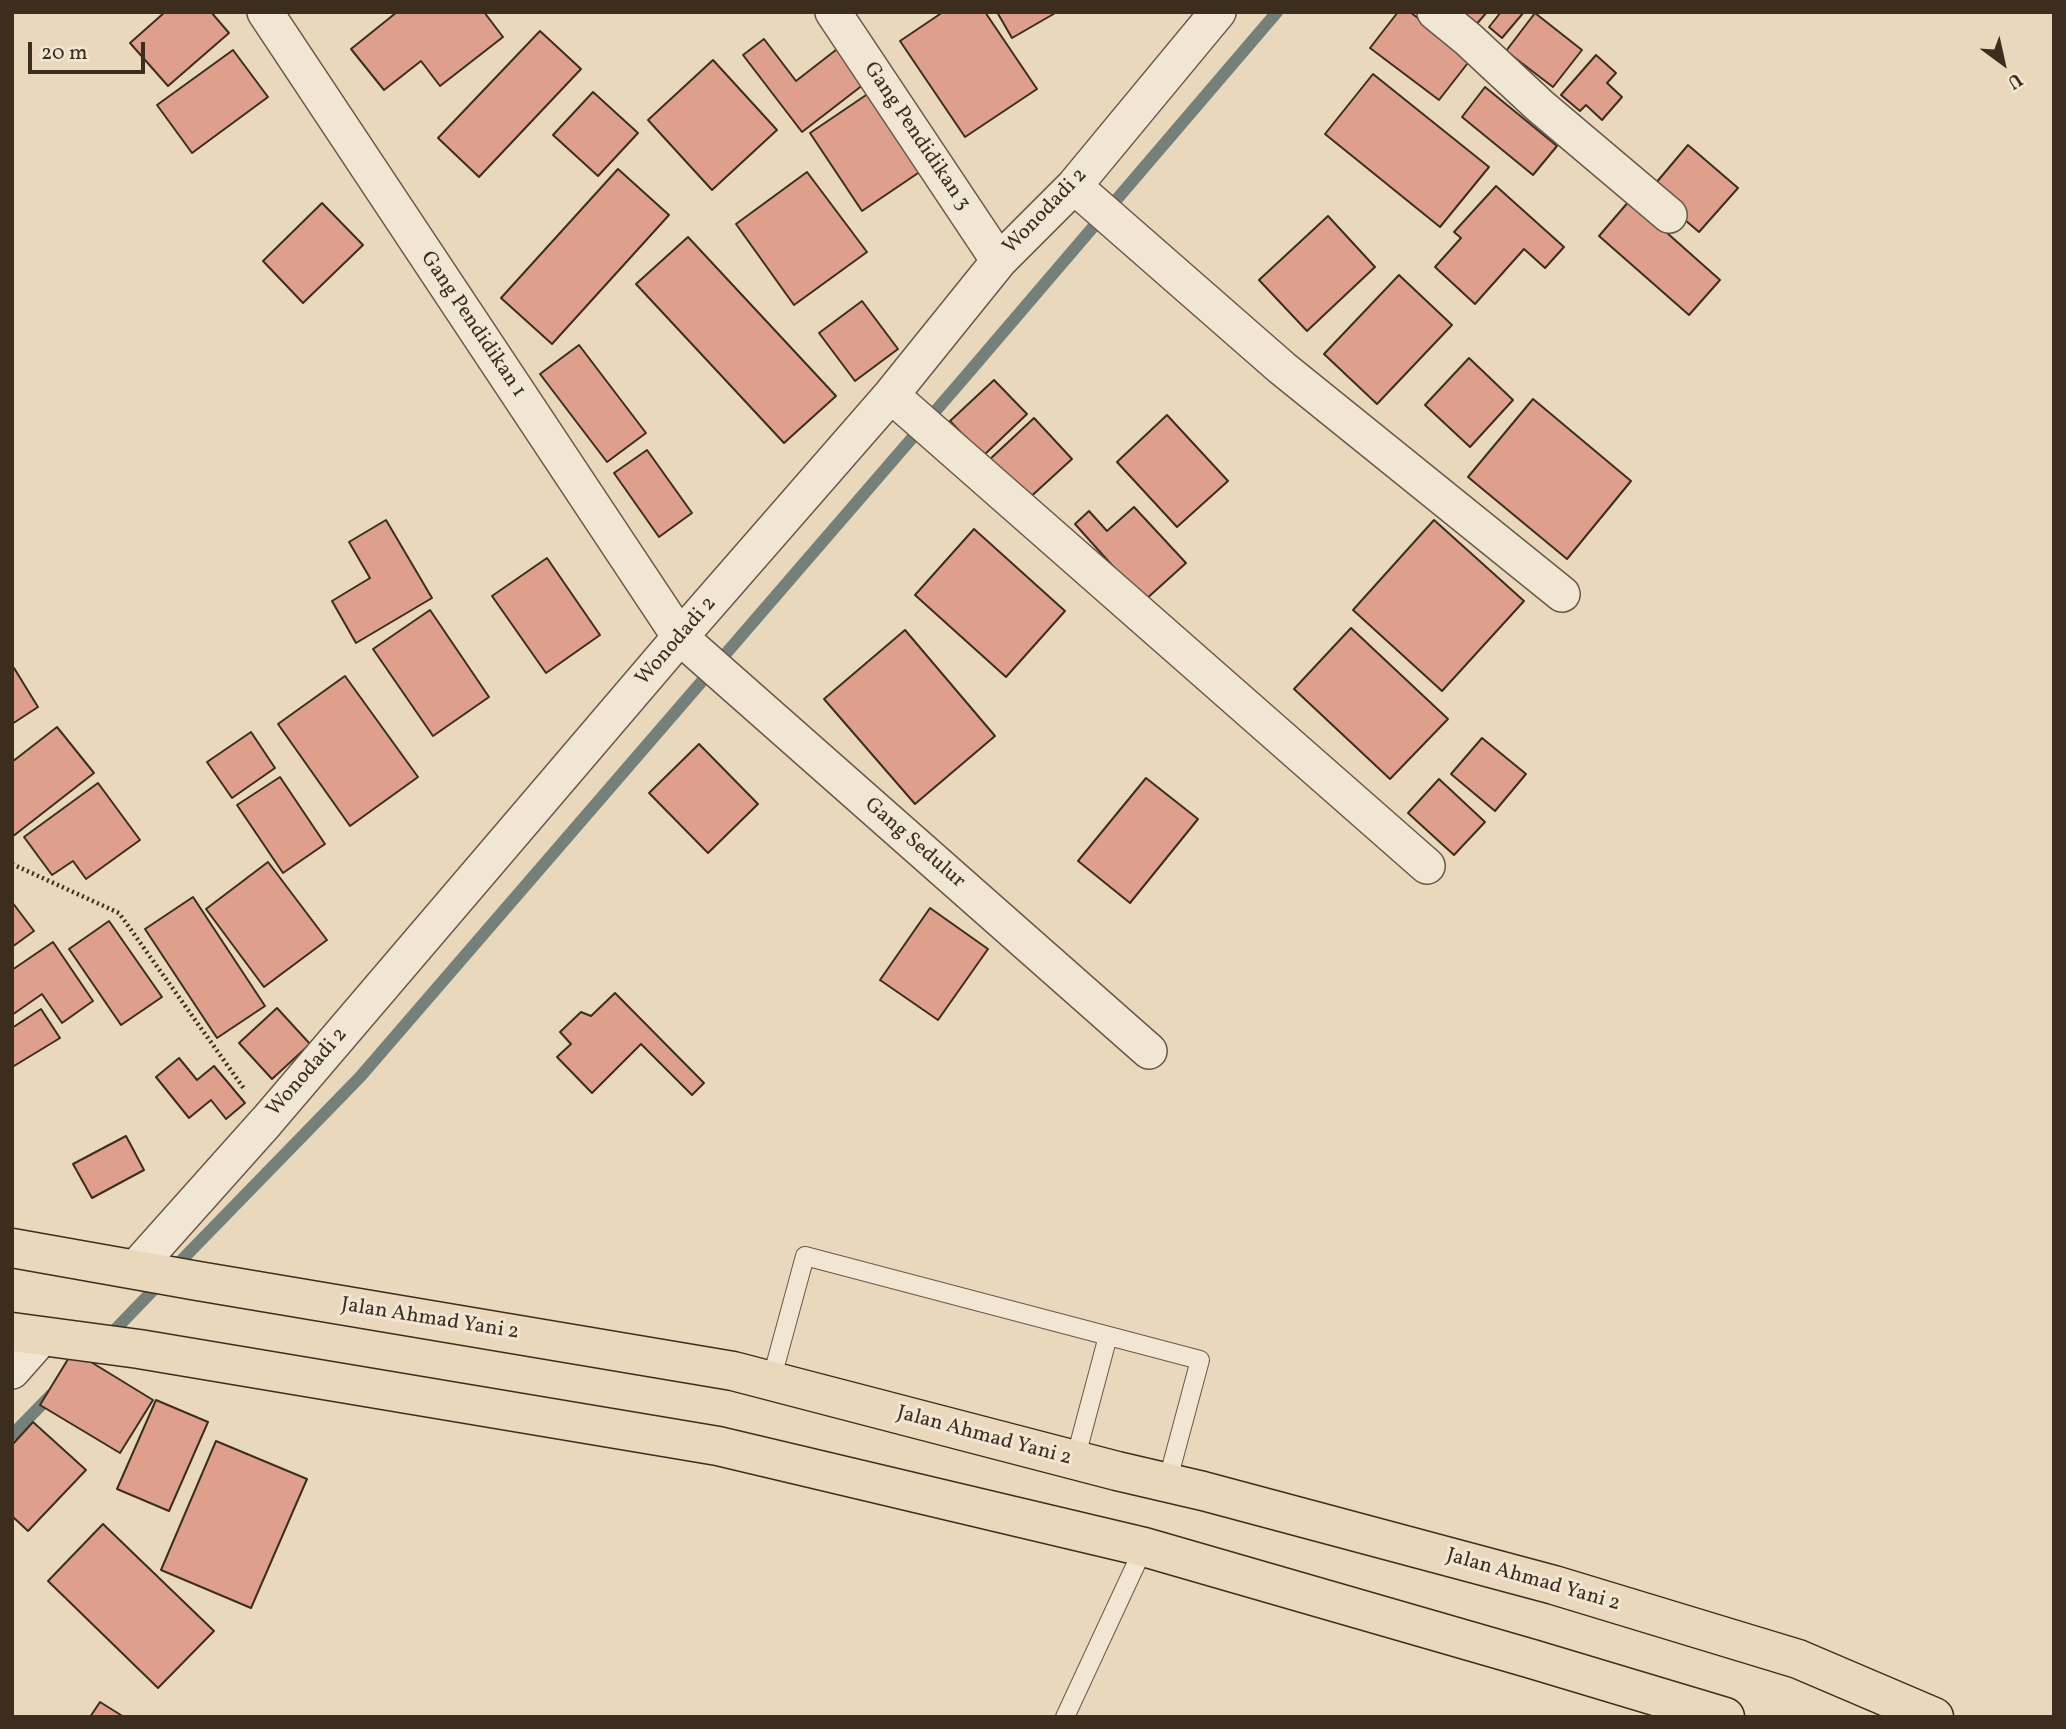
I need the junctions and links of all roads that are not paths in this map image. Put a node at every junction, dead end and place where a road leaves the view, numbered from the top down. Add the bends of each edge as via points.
1 (265, 12) edge
2 (833, 12) edge
3 (1218, 12) edge
4 (1435, 12) edge
5 (1074, 187) junction
6 (1669, 215) dead end
7 (999, 261) junction
8 (891, 395) junction
9 (1562, 594) dead end
10 (680, 637) junction
11 (1427, 866) dead end
12 (1149, 1051) dead end
13 (12, 1248) edge
14 (140, 1272) junction
15 (27, 1334) edge
16 (1108, 1336) junction
17 (12, 1371) edge
18 (771, 1381) junction
19 (1075, 1460) junction
20 (1167, 1483) junction
21 (1144, 1547) junction
22 (1065, 1717) edge
23 (1725, 1717) edge
24 (1934, 1717) edge

1 - 10 street, Gang Pendidikan 1
2 - 7 street, Gang Pendidikan 3
3 - 5 street, Wonodadi 2
4 - 6 street
5 - 7 street, Wonodadi 2
5 - 9 street via 1282,368
7 - 8 street, Wonodadi 2
8 - 10 street, Wonodadi 2
8 - 11 street
10 - 12 street, Gang Sedulur
10 - 14 street, Wonodadi 2
13 - 14 highway, Jalan Ahmad Yani 2
14 - 18 highway, Jalan Ahmad Yani 2
15 - 17 street
15 - 21 highway via 718,1446
16 - 18 lane via 805,1256
16 - 19 lane
16 - 20 lane via 1200,1360
18 - 19 highway, Jalan Ahmad Yani 2
19 - 20 highway, Jalan Ahmad Yani 2
20 - 24 highway, Jalan Ahmad Yani 2 via 1554,1585 1798,1659
21 - 22 lane
21 - 23 highway

